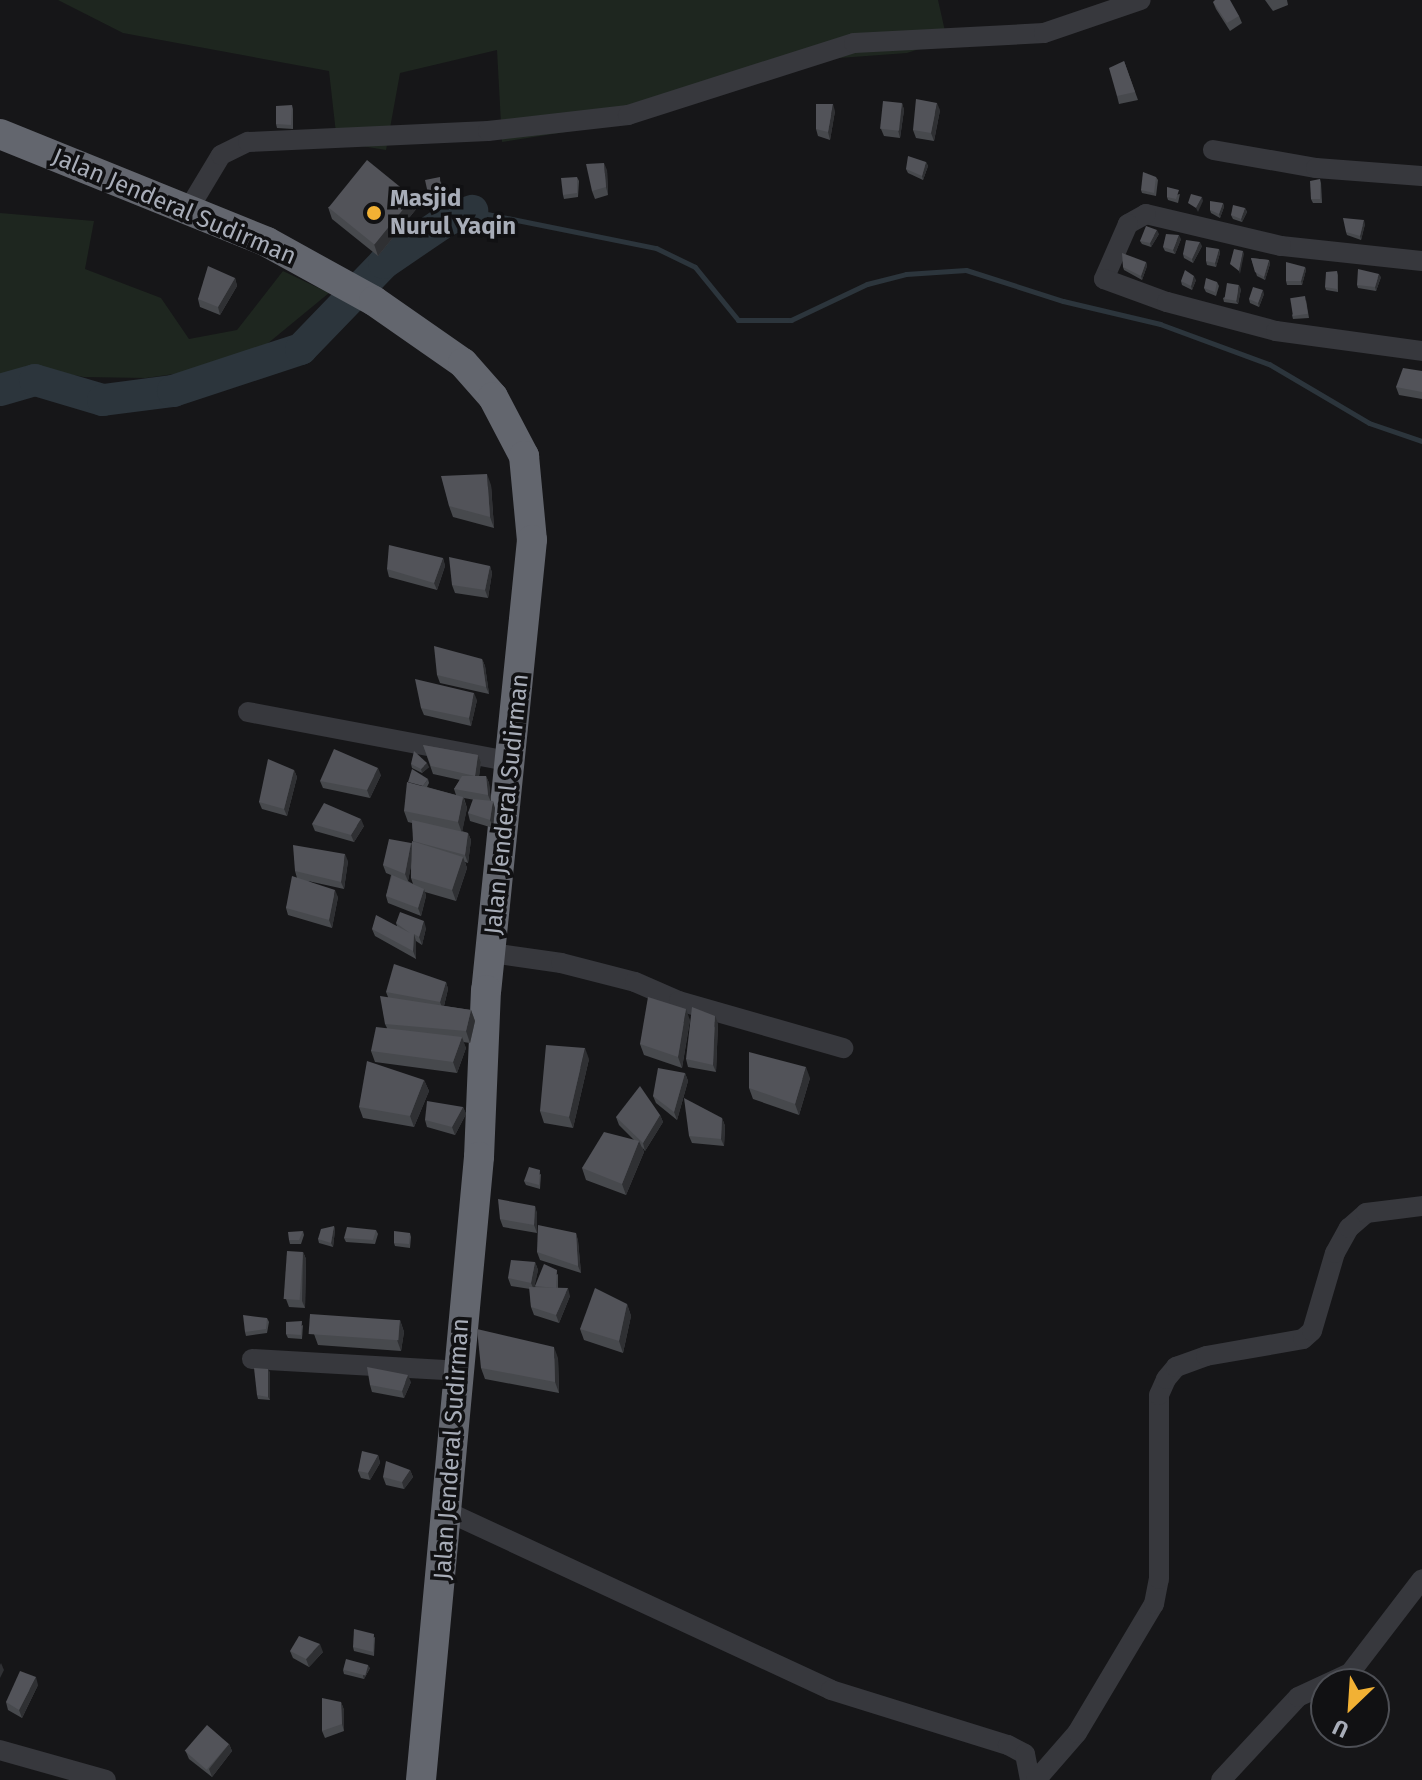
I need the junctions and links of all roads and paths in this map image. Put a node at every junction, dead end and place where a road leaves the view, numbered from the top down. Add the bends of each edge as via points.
1 (1141, 0) edge
2 (0, 134) edge
3 (1213, 150) dead end
4 (1422, 176) edge
5 (188, 210) junction
6 (1422, 261) edge
7 (1422, 351) edge
8 (248, 712) dead end
9 (512, 762) junction
10 (492, 953) junction
11 (843, 1048) dead end
12 (1422, 1206) edge
13 (252, 1359) dead end
14 (458, 1371) junction
15 (448, 1512) junction
16 (1422, 1579) edge
17 (0, 1750) edge
18 (106, 1780) edge
19 (421, 1780) edge
20 (1033, 1780) edge
21 (1221, 1780) edge

1 - 5 street via 1044,33 854,43 628,115 488,131 248,142 221,155
2 - 5 highway, Jalan Jenderal Sudirman
3 - 4 street via 1316,168
5 - 9 highway, Jalan Jenderal Sudirman via 267,242 374,301 463,363 500,406 524,456 532,540
6 - 7 street via 1281,246 1146,214 1128,224 1104,279 1182,307 1276,331
8 - 9 street
9 - 10 highway, Jalan Jenderal Sudirman
10 - 11 street via 635,982 679,1001
10 - 14 highway, Jalan Jenderal Sudirman
12 - 20 street via 1366,1213 1349,1228 1335,1253 1312,1331 1303,1339 1206,1356 1176,1367 1166,1379 1159,1395 1159,1579 1154,1604 1077,1733
13 - 14 street
14 - 15 highway, Jalan Jenderal Sudirman
15 - 19 highway, Jalan Jenderal Sudirman
15 - 20 street via 831,1690 1008,1745 1025,1754
16 - 21 street via 1350,1673 1298,1697
17 - 18 street

